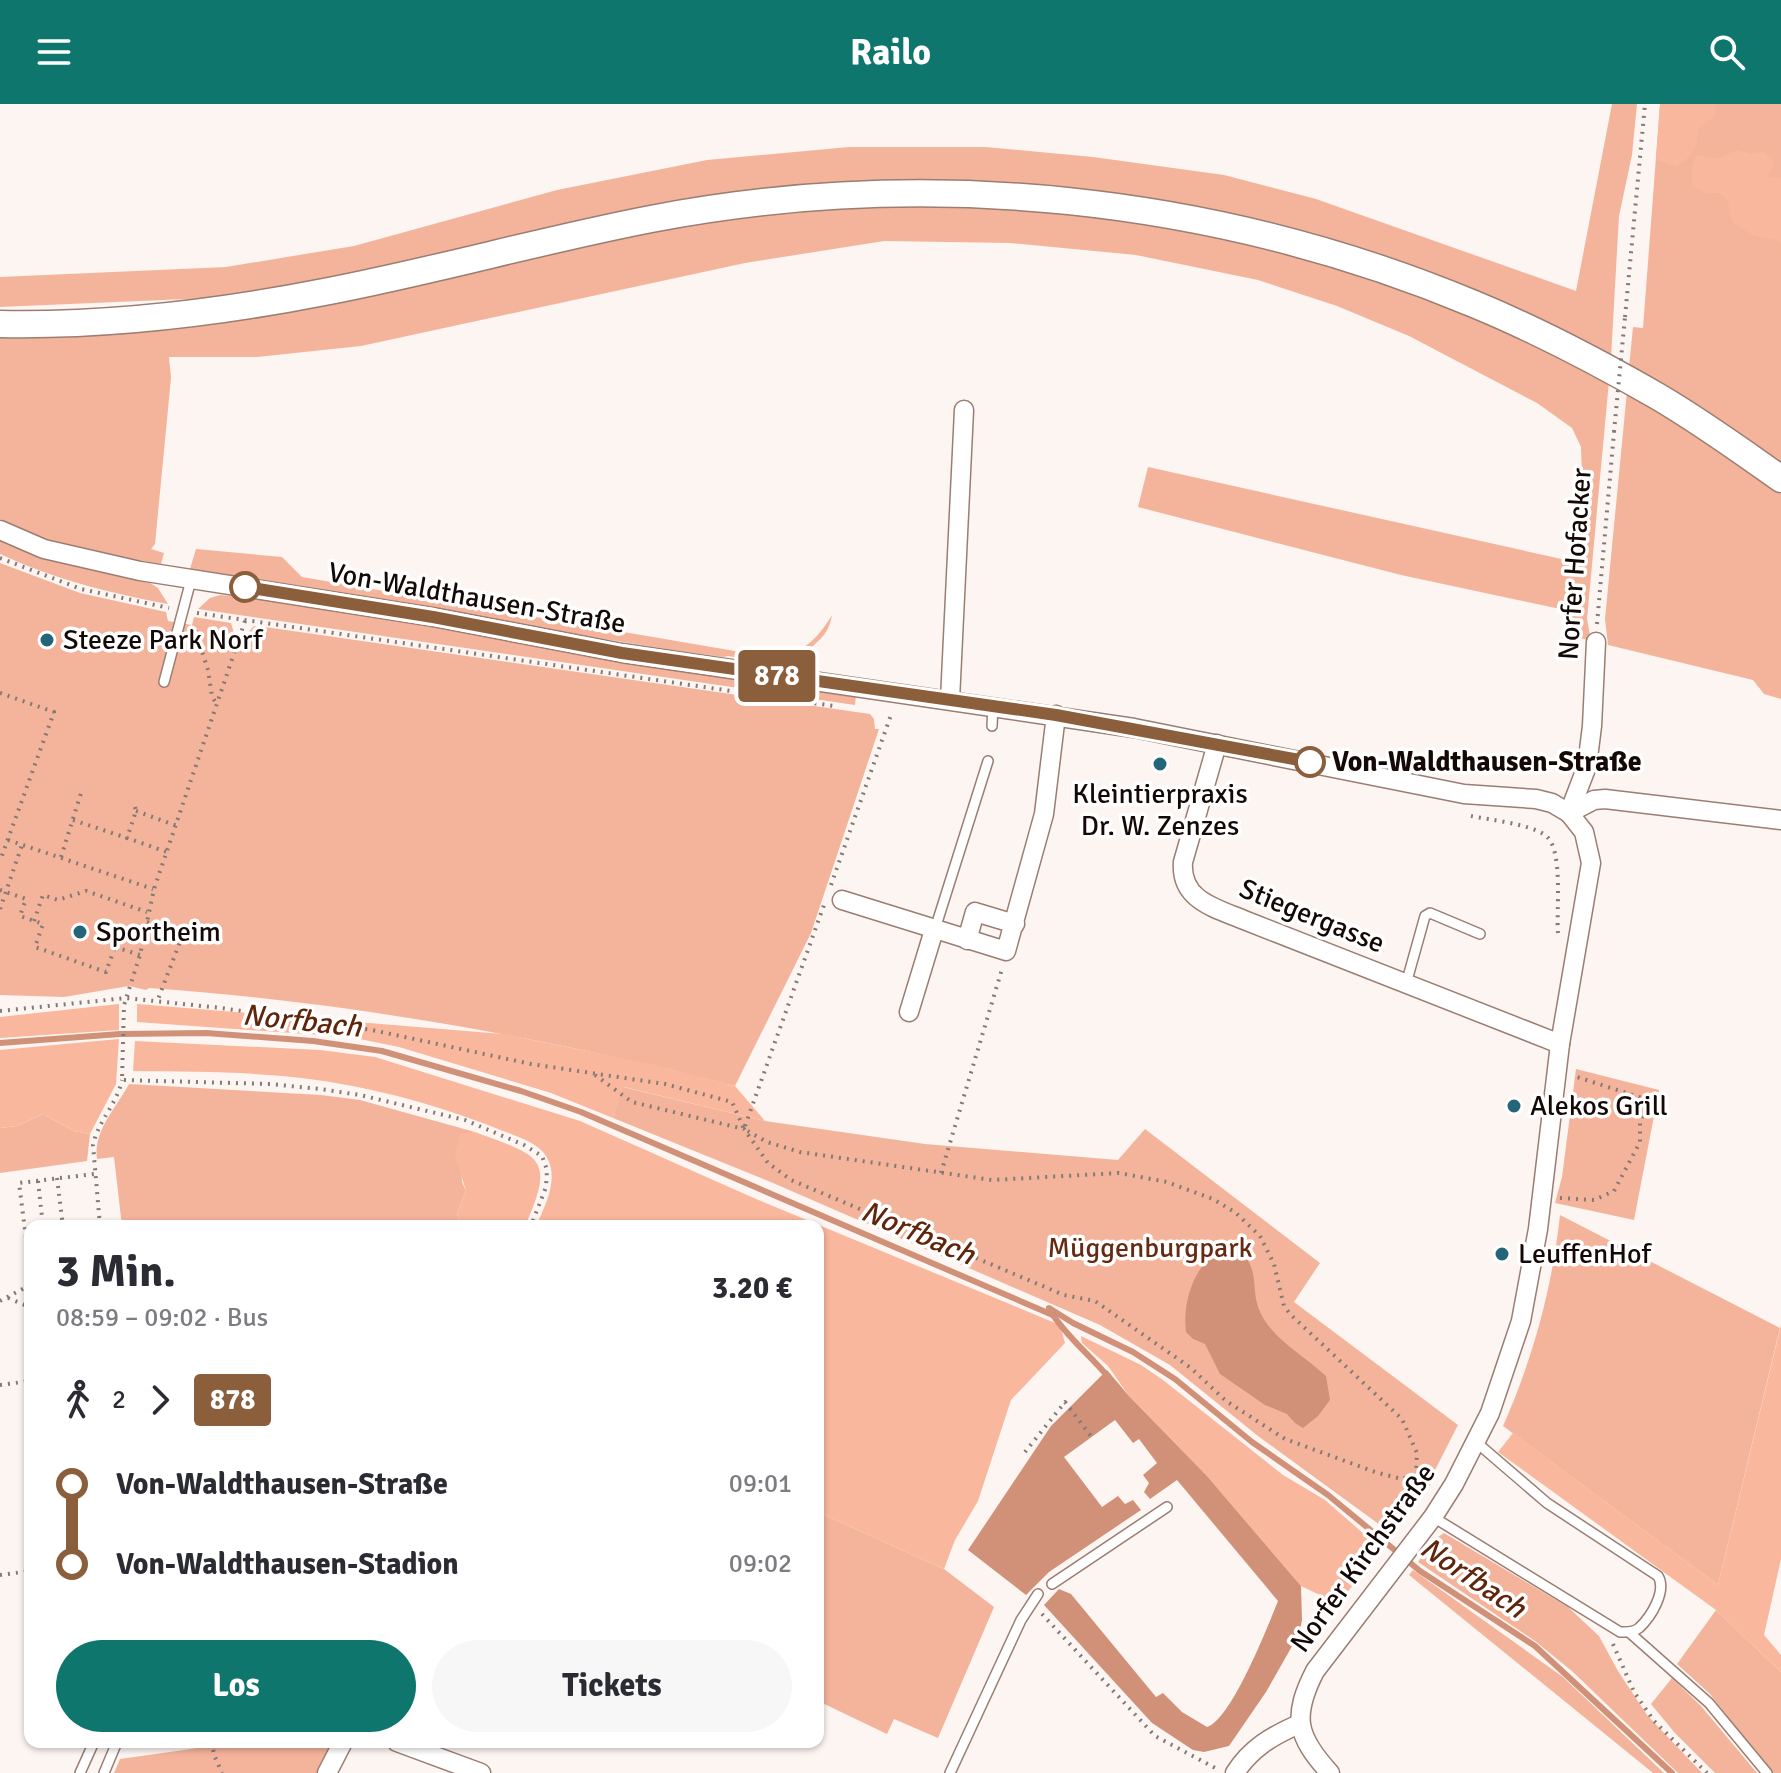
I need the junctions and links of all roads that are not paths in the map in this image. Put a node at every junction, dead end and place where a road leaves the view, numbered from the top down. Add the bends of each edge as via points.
1 (0, 324) edge
2 (964, 410) dead end
3 (1781, 479) edge
4 (0, 530) edge
5 (191, 580) junction
6 (1596, 642) road end
7 (164, 682) dead end
8 (950, 700) junction
9 (993, 706) junction
10 (1056, 715) junction
11 (992, 726) dead end
12 (1217, 744) junction
13 (988, 761) dead end
14 (1569, 813) junction
15 (1781, 820) edge
16 (842, 900) dead end
17 (1015, 924) junction
18 (934, 930) junction
19 (1480, 934) dead end
20 (967, 940) junction
21 (1406, 984) junction
22 (909, 1012) dead end
23 (1560, 1044) junction
24 (1476, 1442) junction
25 (1167, 1507) dead end
26 (1433, 1517) junction
27 (1052, 1584) dead end
28 (1035, 1598) road end
29 (1630, 1633) junction
30 (1299, 1724) junction
31 (91, 1748) edge
32 (114, 1748) edge
33 (340, 1748) edge
34 (413, 1748) edge
35 (80, 1773) edge
36 (104, 1773) edge
37 (327, 1773) edge
38 (481, 1773) edge
39 (950, 1773) edge
40 (1235, 1773) edge
41 (1330, 1773) edge
42 (1767, 1773) edge

1 - 3 main road via 115,322 250,305 589,231 751,203 889,193 1041,197 1223,224 1428,285 1526,327 1661,398
2 - 8 street
4 - 5 street, Von-Waldthausen-Straße via 71,557
5 - 7 lane
5 - 8 street, Von-Waldthausen-Straße via 419,614 622,653
6 - 14 street, Norfer Hofacker via 1587,766
8 - 9 street, Von-Waldthausen-Straße
9 - 10 street, Von-Waldthausen-Straße
9 - 11 lane
10 - 12 street, Von-Waldthausen-Straße
10 - 17 street via 1044,814
12 - 14 street, Von-Waldthausen-Straße via 1464,794 1536,799
12 - 21 street, Stiegergasse via 1183,862 1188,889 1211,906
13 - 18 lane
14 - 15 street via 1605,799
14 - 23 street, Norfer Kirchstraße via 1584,832 1591,863
16 - 18 street
17 - 20 street via 1006,951
17 - 20 street via 975,912
18 - 20 street
18 - 22 street
19 - 21 lane via 1430,913 1425,916
21 - 23 street, Stiegergasse
23 - 24 street, Norfer Kirchstraße via 1530,1283 1504,1376
24 - 26 street, Norfer Kirchstraße
24 - 29 lane via 1547,1503 1658,1576 1663,1593
25 - 27 lane
26 - 29 lane via 1604,1623
26 - 30 street, Norfer Kirchstraße via 1315,1671
28 - 39 lane
29 - 42 lane via 1709,1703
30 - 40 street via 1262,1743
30 - 41 street via 1313,1754
31 - 35 lane
32 - 36 lane
33 - 37 street
34 - 38 street

